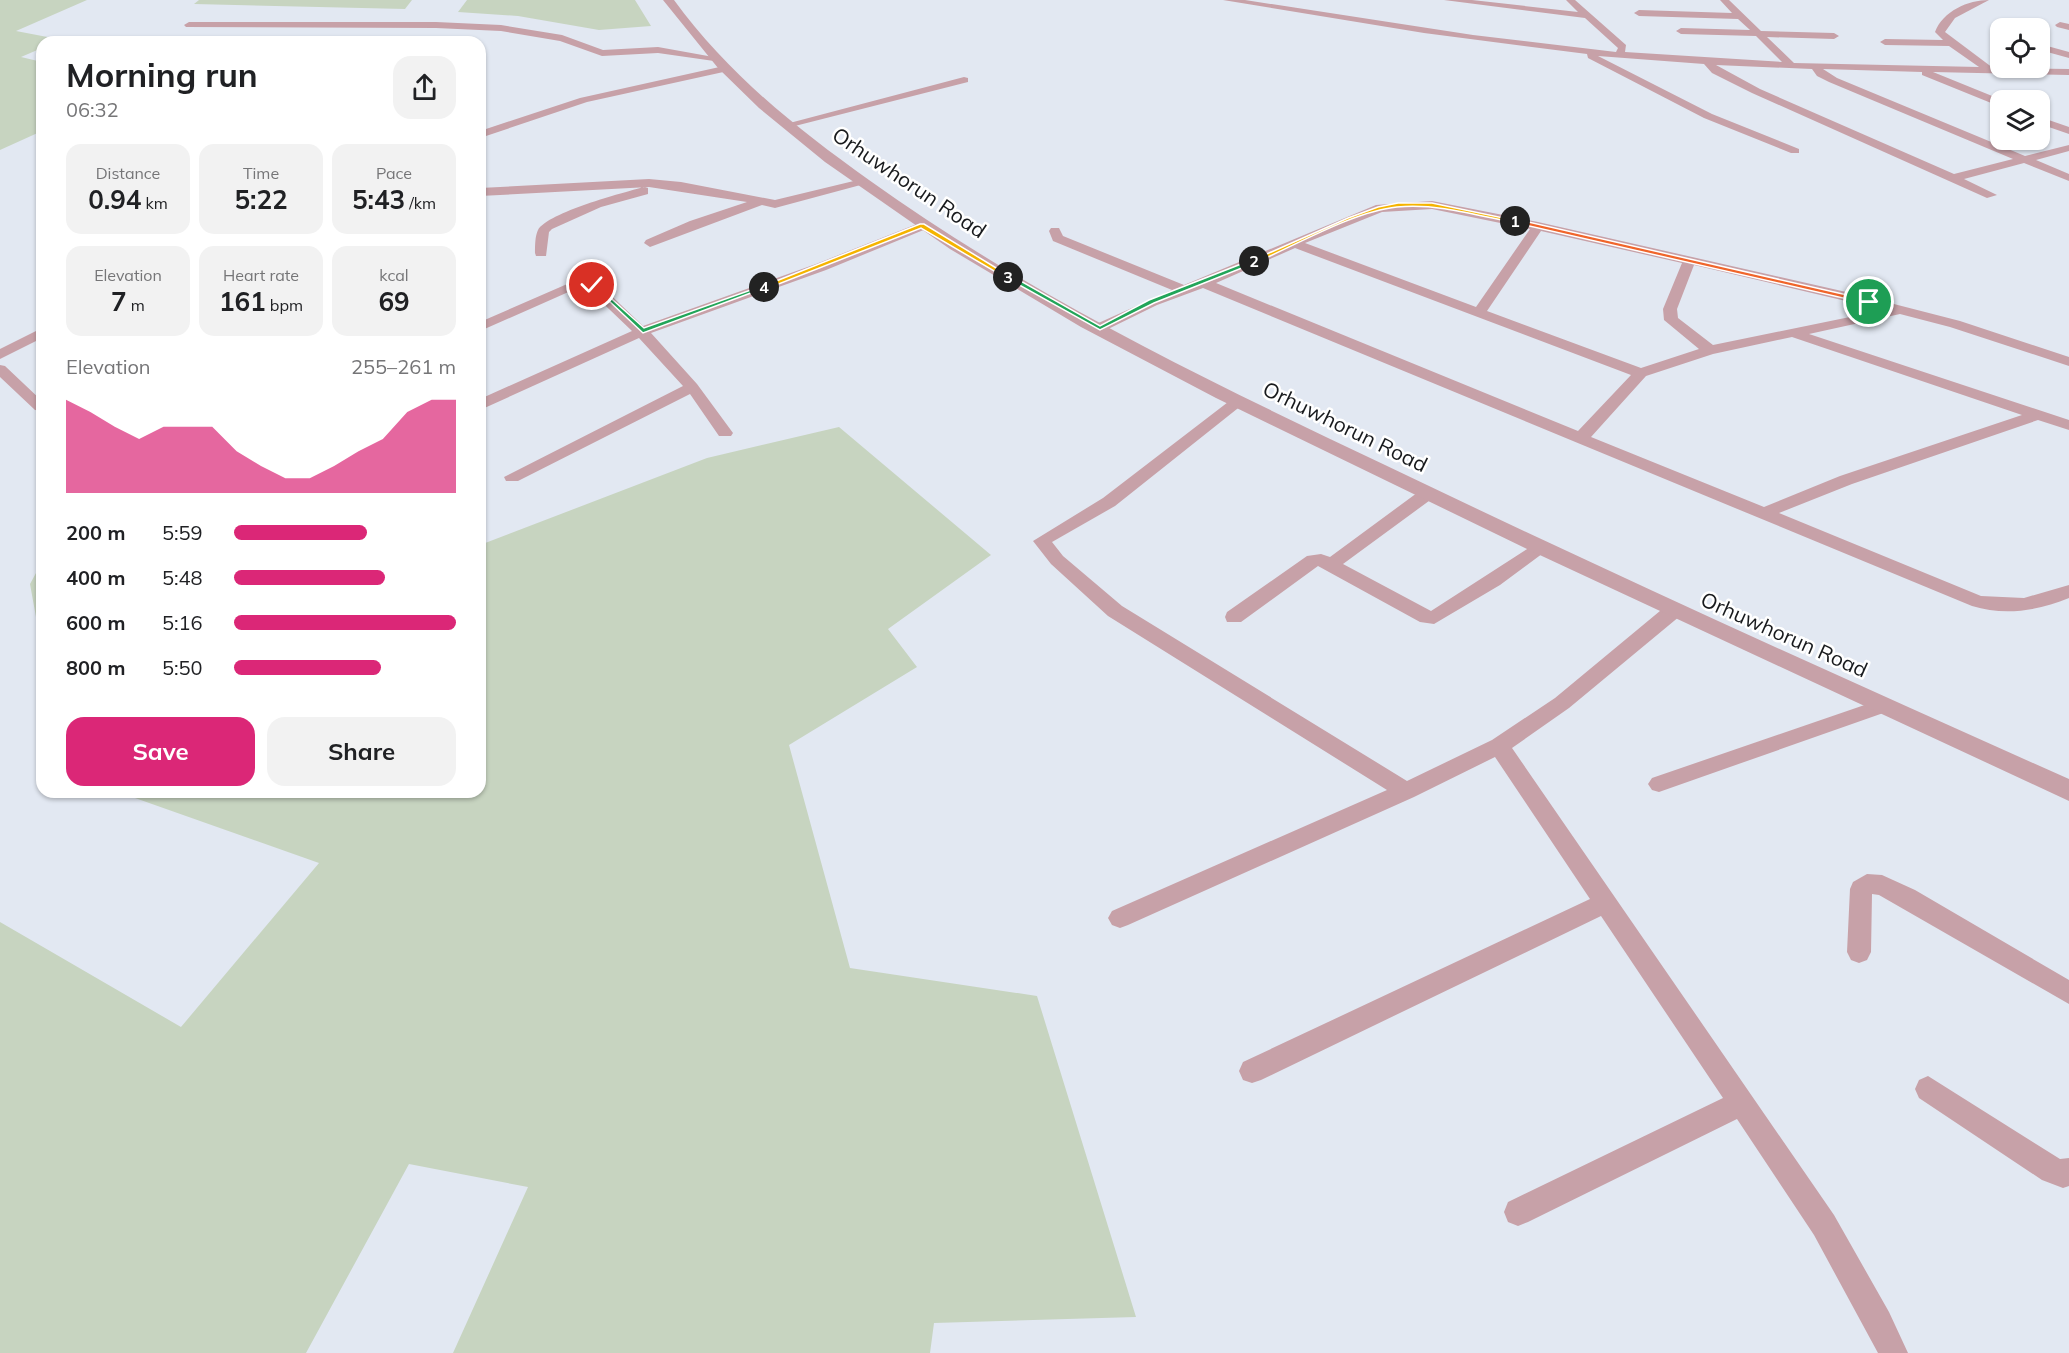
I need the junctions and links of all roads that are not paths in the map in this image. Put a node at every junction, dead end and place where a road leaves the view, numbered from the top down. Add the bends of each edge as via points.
1 (668, 0) edge
2 (1227, 0) edge
3 (1448, 0) edge
4 (1570, 0) edge
5 (1724, 0) edge
6 (1970, 0) edge
7 (1983, 1) edge
8 (1326, 4) dead end
9 (1639, 13) dead end
10 (1319, 14) junction
11 (1588, 16) junction
12 (1740, 16) junction
13 (189, 25) dead end
14 (1681, 31) dead end
15 (1756, 34) junction
16 (1834, 36) dead end
17 (1951, 43) junction
18 (2050, 50) edge
19 (1583, 51) junction
20 (1619, 55) junction
21 (2069, 55) edge
22 (1707, 61) junction
23 (719, 63) junction
24 (1790, 64) junction
25 (1814, 65) junction
26 (1918, 68) junction
27 (1990, 70) edge
28 (1990, 71) edge
29 (2051, 72) joint
30 (2069, 72) edge
31 (964, 80) dead end
32 (2064, 83) dead end
33 (1990, 100) edge
34 (2050, 124) edge
35 (787, 125) junction
36 (2069, 131) edge
37 (486, 133) edge
38 (2069, 148) edge
39 (1795, 151) dead end
40 (2022, 158) junction
41 (1953, 178) junction
42 (2069, 178) edge
43 (862, 183) junction
44 (669, 185) junction
45 (486, 192) edge
46 (1991, 195) dead end
47 (757, 203) junction
48 (922, 226) junction
49 (1538, 226) junction
50 (1055, 231) dead end
51 (650, 243) dead end
52 (1293, 243) junction
53 (541, 253) dead end
54 (1690, 260) junction
55 (1204, 283) junction
56 (1184, 290) junction
57 (1869, 309) junction
58 (1480, 311) junction
59 (486, 324) edge
60 (1100, 328) junction
61 (643, 331) junction
62 (1792, 333) junction
63 (36, 335) edge
64 (1710, 350) junction
65 (0, 355) edge
66 (2069, 362) edge
67 (0, 369) edge
68 (1641, 373) junction
69 (692, 387) junction
70 (486, 402) edge
71 (1237, 402) junction
72 (36, 403) edge
73 (2036, 415) junction
74 (2069, 425) edge
75 (725, 433) dead end
76 (1582, 437) junction
77 (512, 477) dead end
78 (1427, 494) junction
79 (1765, 513) junction
80 (1541, 548) junction
81 (1332, 564) junction
82 (2069, 591) edge
83 (1673, 611) junction
84 (1234, 617) dead end
85 (1882, 706) junction
86 (1499, 746) junction
87 (1659, 784) dead end
88 (1406, 791) junction
89 (2069, 791) edge
90 (1605, 903) junction
91 (1120, 918) dead end
92 (1859, 952) dead end
93 (2069, 993) edge
94 (1252, 1071) dead end
95 (1928, 1089) dead end
96 (1741, 1103) junction
97 (2069, 1172) edge
98 (1518, 1212) dead end
99 (1893, 1353) edge

1 - 23 street, Orhuwhorun Road
2 - 10 street
3 - 11 street
4 - 11 street
5 - 12 street
6 - 7 street
7 - 17 street via 1942,23 1940,32
8 - 10 street
9 - 12 street
10 - 19 street
11 - 20 street via 1623,46
12 - 15 street
13 - 23 street via 489,27 562,38 602,53 658,50
14 - 15 street
15 - 16 street
15 - 24 street
17 - 26 street via 1885,42
17 - 27 street
18 - 21 street
19 - 20 street
19 - 39 street via 1708,116
20 - 22 street
22 - 24 street
22 - 41 street via 1716,71 1756,91
23 - 35 street, Orhuwhorun Road
23 - 37 street via 584,100
24 - 25 street
25 - 26 street
25 - 40 street via 1833,80
26 - 28 street
26 - 33 street
29 - 30 street
29 - 32 street
31 - 35 street
34 - 36 street
35 - 43 street, Orhuwhorun Road
38 - 40 street
40 - 41 street
40 - 42 street
41 - 46 street
43 - 47 street via 783,203
43 - 48 street, Orhuwhorun Road
44 - 45 street
44 - 47 street
44 - 53 street via 597,204 560,219 543,232
47 - 51 street
48 - 60 street, Orhuwhorun Road
48 - 61 street
49 - 52 street via 1432,205 1398,205
49 - 54 street
49 - 58 street via 1496,293
50 - 56 street via 1057,238 1078,249
52 - 55 street
52 - 58 street
54 - 57 street
54 - 64 street via 1670,309 1671,320
55 - 56 street
55 - 76 street
56 - 60 street
57 - 62 street
57 - 66 street via 1902,311 1954,324
58 - 68 street
59 - 61 street via 581,282 592,285
60 - 71 street, Orhuwhorun Road
61 - 69 street
61 - 70 street
62 - 64 street
62 - 73 street
63 - 65 street
64 - 68 street
67 - 72 street
68 - 76 street
69 - 75 street
69 - 77 street
71 - 78 street, Orhuwhorun Road
71 - 88 street via 1109,502 1042,541 1057,560 1115,611
73 - 74 street
73 - 79 street via 1846,480
76 - 79 street
78 - 80 street, Orhuwhorun Road
78 - 81 street
79 - 82 street via 1978,602 2004,606 2044,602
80 - 81 street via 1434,618
80 - 83 street, Orhuwhorun Road
81 - 84 street via 1312,560
83 - 85 street, Orhuwhorun Road
83 - 86 street via 1562,703
85 - 87 street
85 - 89 street, Orhuwhorun Road
86 - 88 street
86 - 90 street
88 - 91 street
90 - 94 street
90 - 96 street
92 - 93 street via 1861,889 1867,884 1882,885
95 - 97 street via 2052,1170
96 - 98 street
96 - 99 street via 1824,1225

